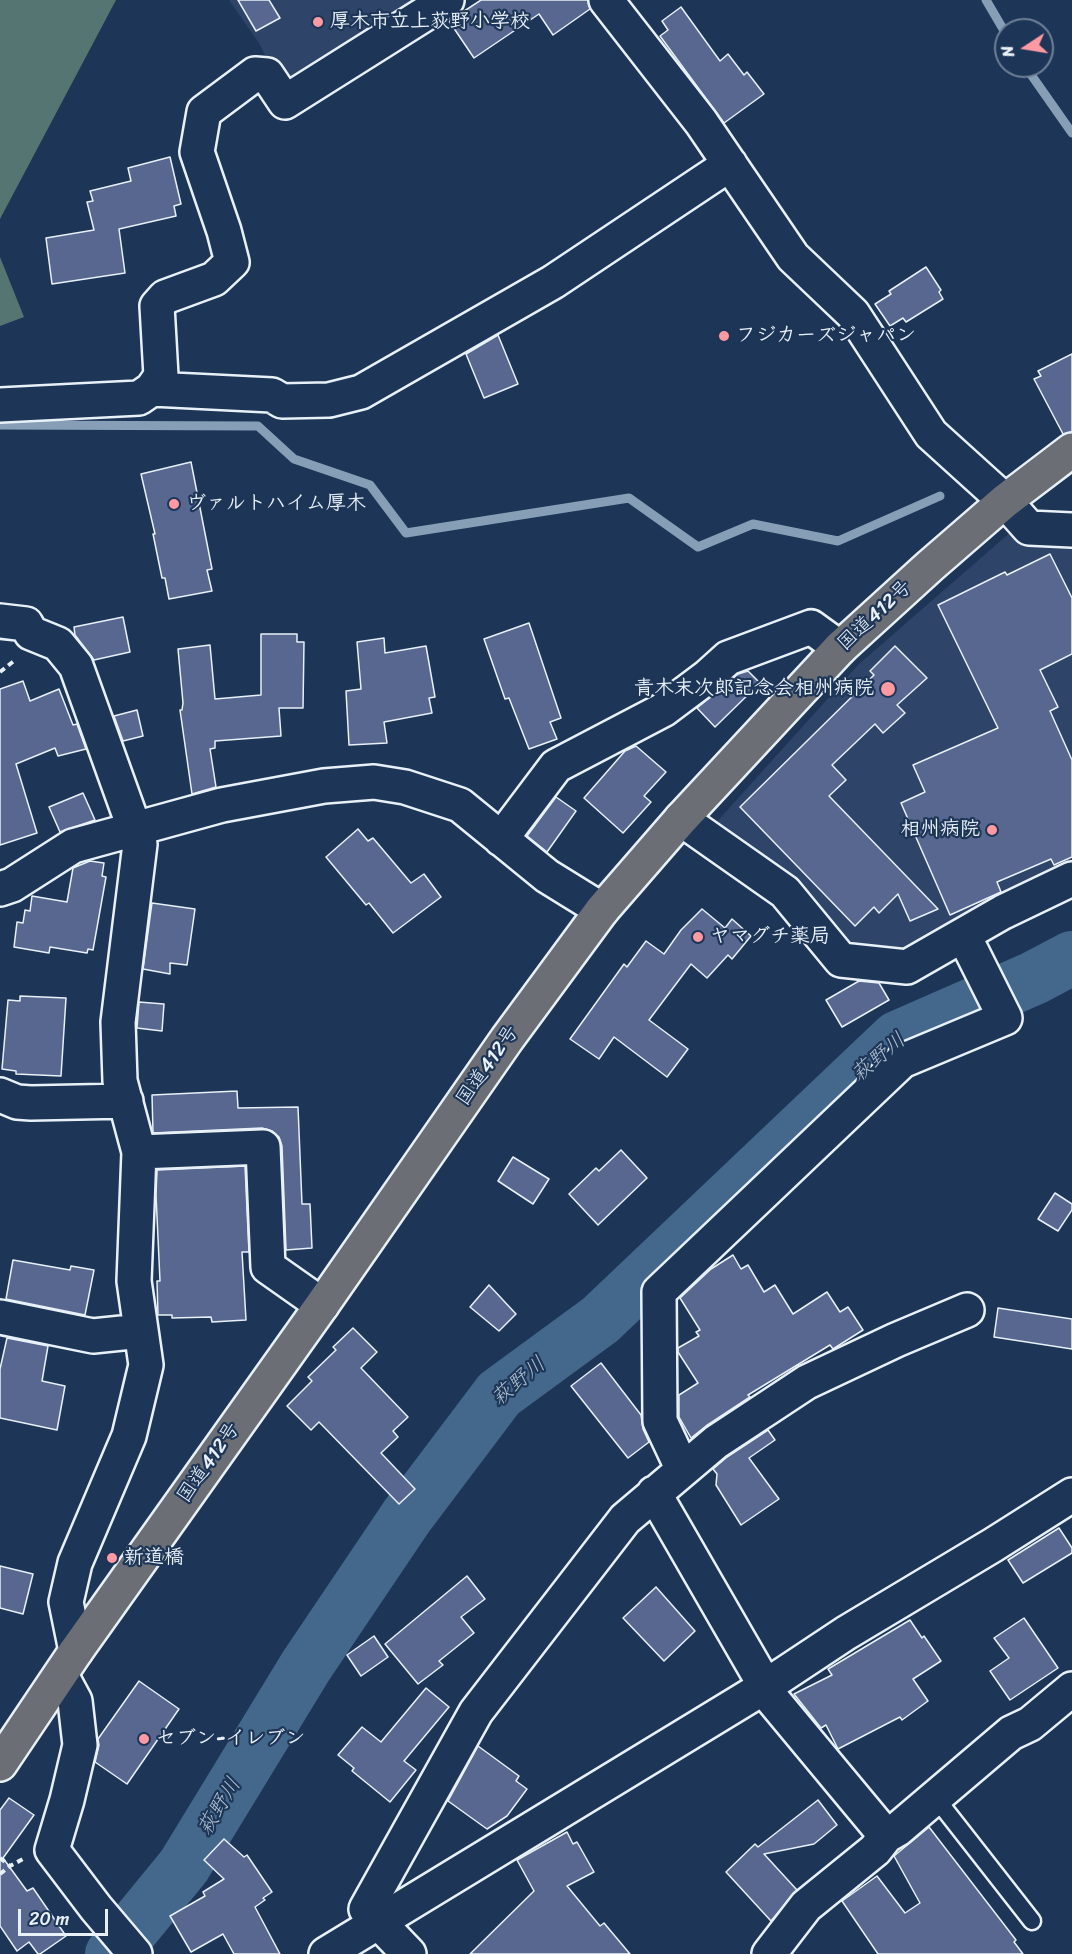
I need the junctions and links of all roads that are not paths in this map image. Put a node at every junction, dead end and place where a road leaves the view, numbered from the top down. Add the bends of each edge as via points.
1 (447, 0) edge
2 (606, 0) edge
3 (730, 164) junction
4 (152, 389) junction
5 (0, 405) edge
6 (1072, 450) edge
7 (1005, 501) junction
8 (1072, 530) edge
9 (0, 621) edge
10 (34, 634) junction
11 (840, 648) junction
12 (6, 650) edge
13 (681, 819) junction
14 (134, 830) junction
15 (501, 839) junction
16 (1072, 879) edge
17 (0, 889) edge
18 (602, 910) junction
19 (964, 937) junction
20 (0, 1095) edge
21 (126, 1101) junction
22 (139, 1152) junction
23 (322, 1305) junction
24 (968, 1310) dead end
25 (0, 1317) edge
26 (141, 1331) junction
27 (683, 1470) junction
28 (654, 1493) junction
29 (1072, 1495) edge
30 (68, 1663) junction
31 (763, 1688) junction
32 (1072, 1689) edge
33 (0, 1764) edge
34 (935, 1797) junction
35 (886, 1836) junction
36 (1032, 1921) dead end
37 (377, 1923) junction
38 (135, 1954) edge
39 (326, 1954) edge
40 (409, 1954) edge
41 (769, 1954) edge

1 - 4 street via 285,102 267,75 255,74 204,112 197,152 232,262 214,279 165,297 157,306 161,376
2 - 3 street
3 - 4 street via 553,282 361,392 329,400 282,401 272,395
3 - 7 street via 793,257 853,314 931,434
4 - 5 street via 139,398
6 - 7 highway, 国道412号
7 - 8 street via 1029,528
7 - 11 highway, 国道412号
9 - 10 street via 26,624
10 - 12 street
10 - 14 street via 58,644 76,666
11 - 13 highway, 国道412号
11 - 15 street via 811,627 728,658 663,710 556,766
13 - 18 highway, 国道412号
13 - 19 street via 785,892 841,960 907,966
14 - 15 street via 222,805 324,786 374,782 405,787 460,805
14 - 17 street via 73,846
14 - 21 street via 140,844 118,1022 120,1081
15 - 18 street via 547,876
16 - 19 street via 1003,912
18 - 23 highway, 国道412号
19 - 27 street via 1005,1018 902,1061 659,1292 660,1421
20 - 21 street via 32,1103
21 - 22 street
22 - 23 street via 263,1147 268,1267
22 - 26 street via 134,1281
23 - 30 highway, 国道412号
24 - 27 street via 807,1382 716,1442
25 - 26 street via 93,1336
26 - 30 street via 146,1365 129,1436 75,1563 66,1602
27 - 28 street
28 - 31 street
28 - 37 street via 625,1520 476,1712 366,1908
29 - 31 street
30 - 33 highway, 国道412号
30 - 38 street via 80,1745 52,1850
31 - 35 street
31 - 37 street
32 - 34 street via 1030,1724 1011,1733
34 - 35 street
34 - 36 lane
35 - 41 street via 875,1850 806,1906
37 - 39 street
37 - 40 street

